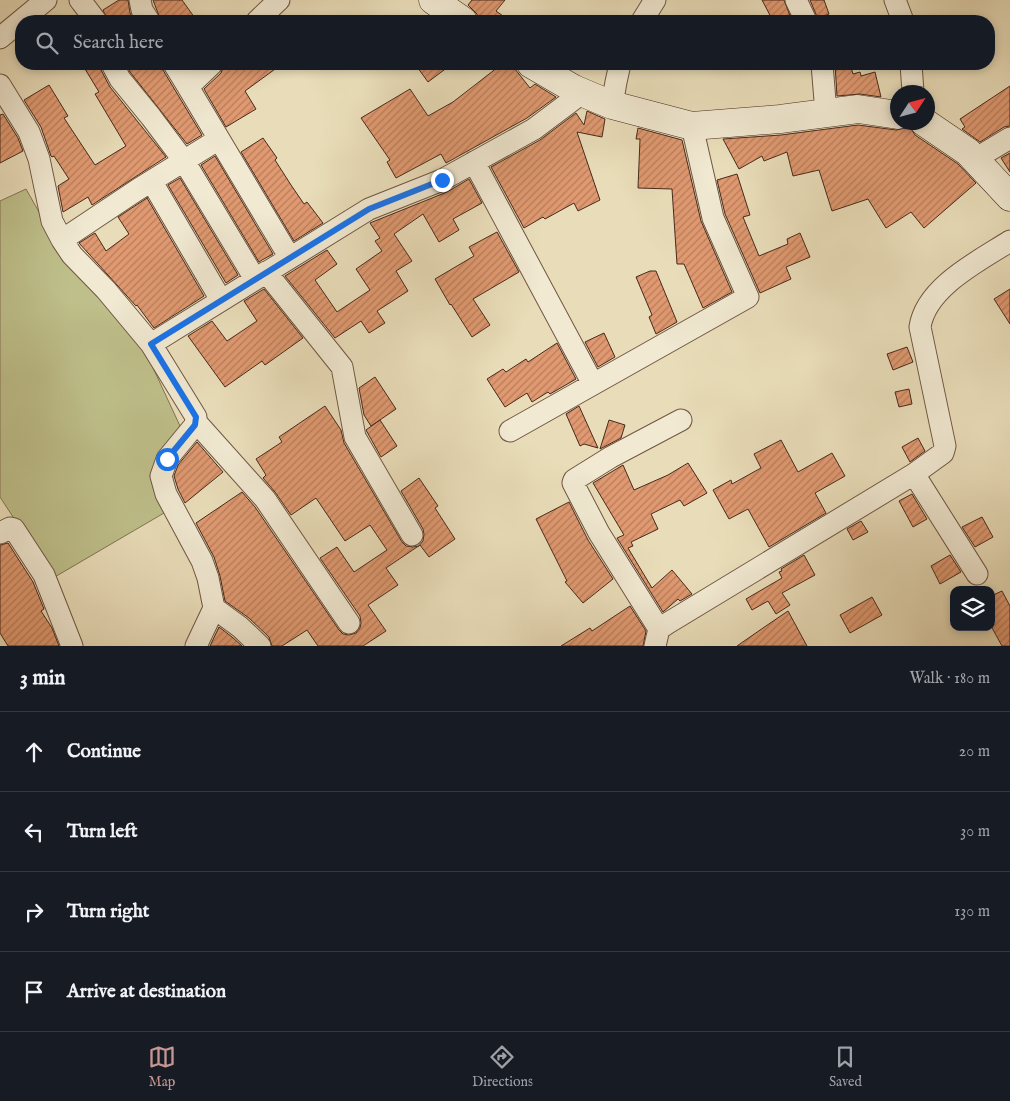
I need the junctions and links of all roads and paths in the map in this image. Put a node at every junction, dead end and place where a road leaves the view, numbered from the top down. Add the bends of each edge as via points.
1 (46, 0) edge
2 (80, 0) edge
3 (140, 0) edge
4 (279, 0) edge
5 (655, 0) edge
6 (796, 0) edge
7 (894, 0) edge
8 (437, 1) edge
9 (28, 15) edge
10 (91, 15) edge
11 (145, 15) edge
12 (263, 15) edge
13 (455, 15) edge
14 (646, 15) edge
15 (803, 15) edge
16 (900, 15) edge
17 (15, 26) edge
18 (0, 38) edge
19 (115, 70) edge
20 (178, 70) edge
21 (206, 70) edge
22 (542, 70) edge
23 (619, 70) edge
24 (822, 70) edge
25 (911, 70) edge
26 (0, 85) edge
27 (912, 85) edge
28 (188, 87) junction
29 (582, 93) junction
30 (612, 105) junction
31 (826, 113) junction
32 (890, 114) edge
33 (692, 126) junction
34 (935, 130) edge
35 (1010, 138) edge
36 (218, 139) junction
37 (975, 159) junction
38 (184, 161) junction
39 (474, 162) junction
40 (152, 182) junction
41 (1010, 197) edge
42 (62, 240) junction
43 (1010, 241) edge
44 (290, 258) junction
45 (261, 276) junction
46 (221, 300) junction
47 (151, 344) junction
48 (593, 384) junction
49 (680, 420) dead end
50 (196, 422) junction
51 (510, 430) dead end
52 (914, 474) junction
53 (0, 533) edge
54 (412, 535) dead end
55 (977, 574) dead end
56 (214, 608) junction
57 (349, 623) dead end
58 (657, 637) edge
59 (72, 646) edge
60 (196, 646) edge
61 (260, 646) edge

1 - 9 street
2 - 10 street
3 - 11 street
4 - 12 street
5 - 14 street
6 - 15 street
7 - 16 street
8 - 13 street
17 - 18 street
19 - 38 street
20 - 28 street
21 - 28 street
22 - 29 street
23 - 30 street
24 - 31 street
25 - 27 street
26 - 42 street via 29,132 52,221
28 - 36 street
29 - 30 street
29 - 39 street via 534,129
30 - 33 street
31 - 32 street via 858,109
31 - 33 street
33 - 48 street via 713,218 748,297
34 - 37 street
35 - 37 street
36 - 38 street
36 - 44 street
37 - 41 street
38 - 40 street
38 - 45 street
39 - 44 street via 442,180 369,209
39 - 48 street
40 - 42 street
40 - 46 street
42 - 47 street
43 - 52 street via 955,277 926,309 920,327 945,446 941,455
44 - 45 street
45 - 46 street
45 - 54 street via 339,362 355,437
46 - 47 street
47 - 50 street
48 - 51 street
49 - 58 street via 611,457 573,483
50 - 56 street via 167,459 161,476 166,494 206,569
50 - 57 street via 265,499
52 - 55 street
52 - 58 street via 756,568
53 - 59 street via 14,529 42,570
56 - 60 street
56 - 61 street

